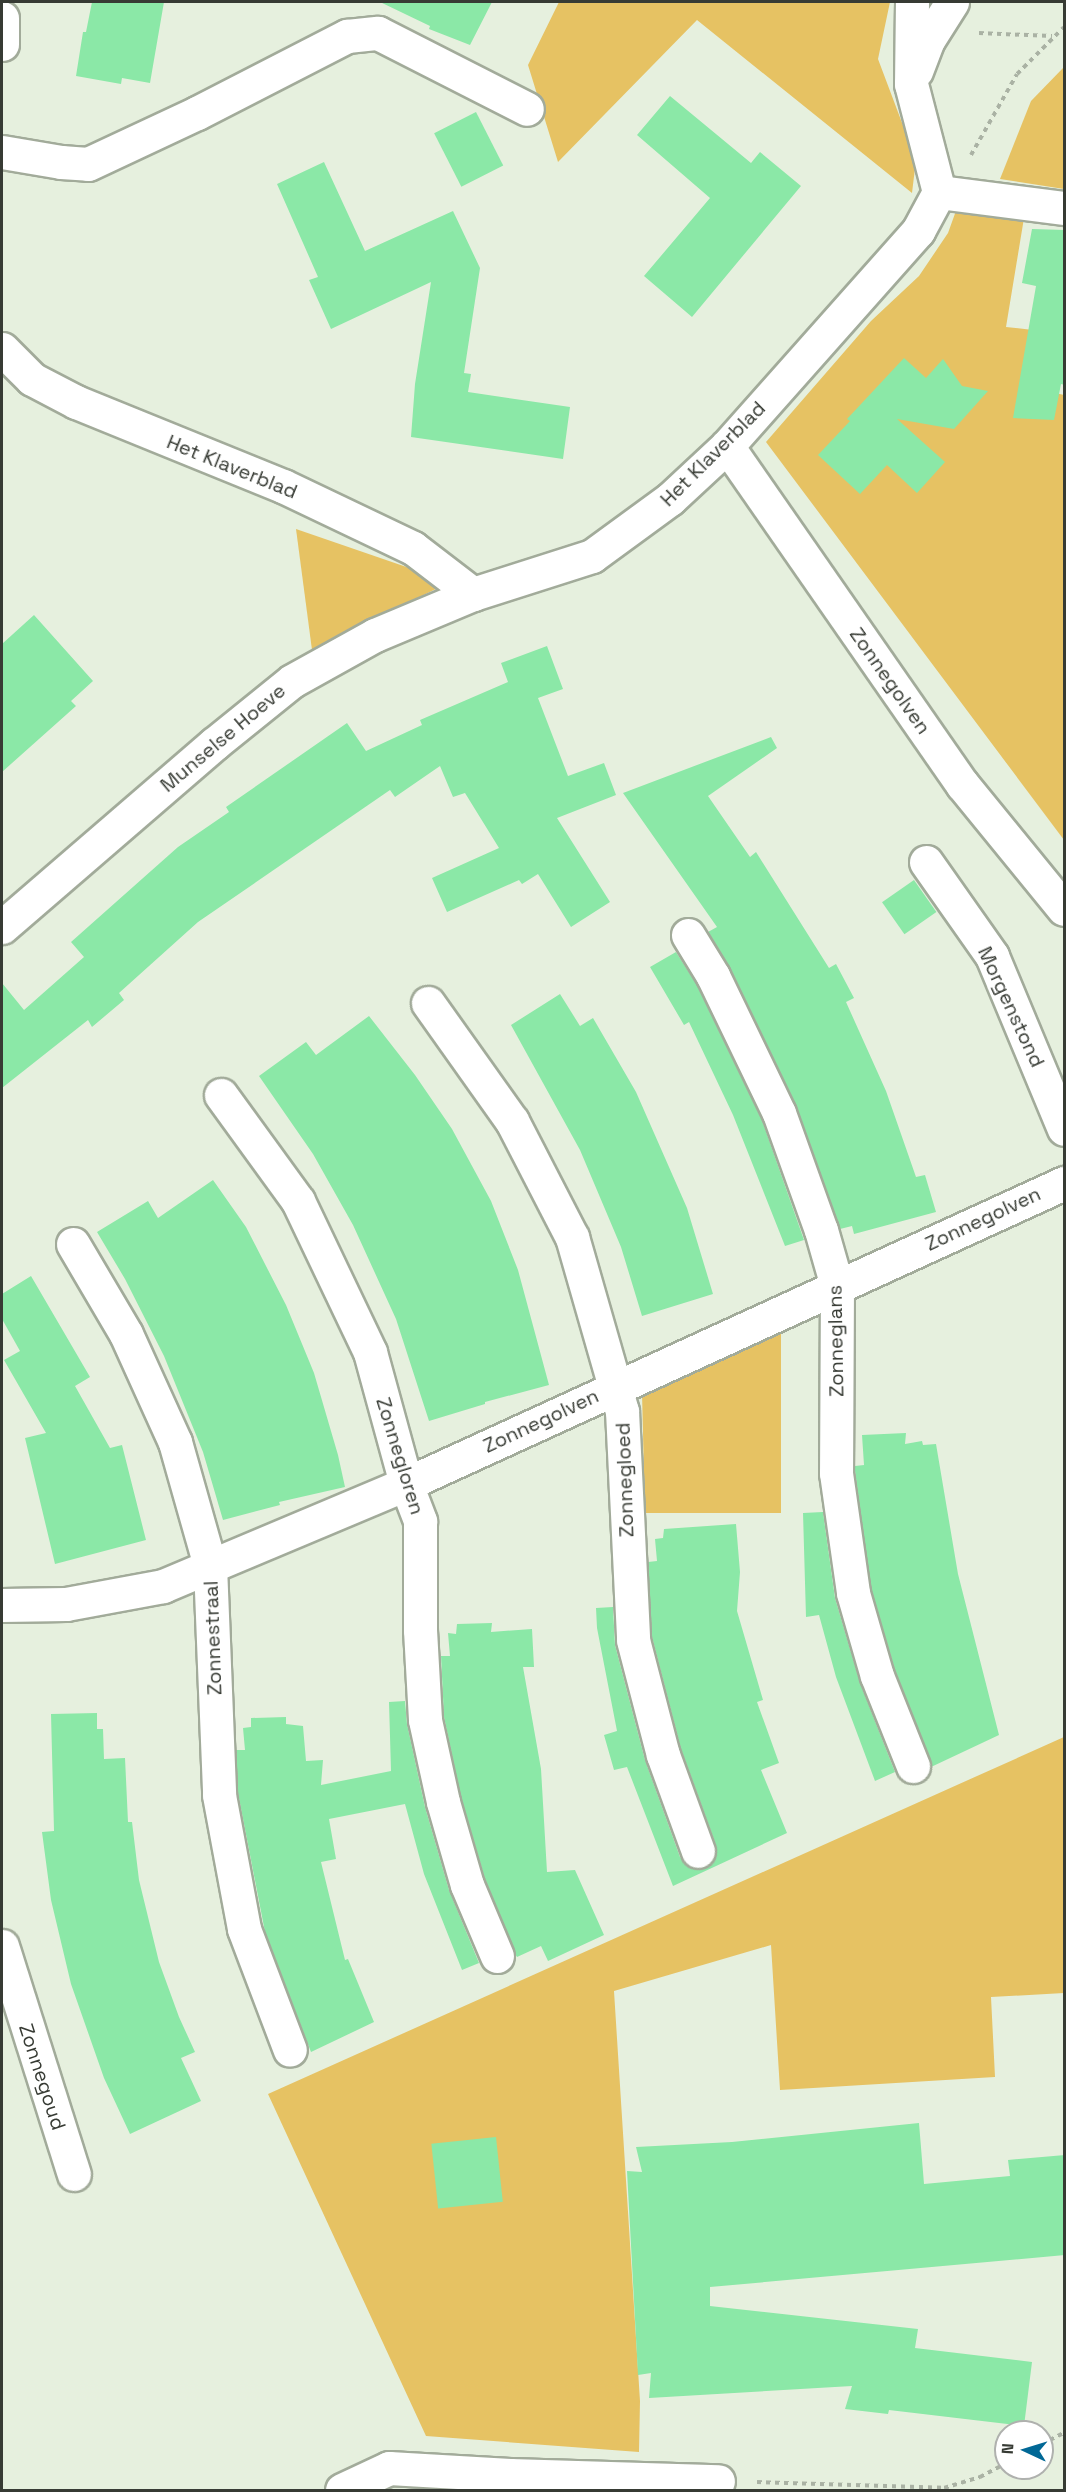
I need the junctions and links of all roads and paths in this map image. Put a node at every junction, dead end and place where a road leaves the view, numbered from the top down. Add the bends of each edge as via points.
1 (912, 2) edge
2 (952, 2) edge
3 (2, 18) edge
4 (1065, 27) edge
5 (2, 44) edge
6 (911, 84) junction
7 (527, 109) dead end
8 (2, 152) edge
9 (939, 192) junction
10 (1065, 208) edge
11 (2, 349) edge
12 (727, 446) junction
13 (473, 594) junction
14 (926, 862) dead end
15 (1065, 909) edge
16 (2, 927) edge
17 (688, 935) dead end
18 (428, 1003) dead end
19 (221, 1095) dead end
20 (1065, 1129) edge
21 (1065, 1182) edge
22 (73, 1244) dead end
23 (837, 1286) junction
24 (616, 1386) junction
25 (406, 1484) junction
26 (210, 1566) junction
27 (2, 1605) edge
28 (913, 1766) dead end
29 (698, 1851) dead end
30 (2, 1946) edge
31 (497, 1956) dead end
32 (290, 2050) dead end
33 (74, 2174) dead end
34 (994, 2469) edge
35 (718, 2481) joint
36 (342, 2490) edge

1 - 6 street
2 - 6 street via 928,40
3 - 5 street
4 - 9 path via 1017,74 966,164
6 - 9 street
7 - 8 street via 378,33 347,36 88,164
9 - 10 street
9 - 12 street, Het Klaverblad via 918,231
11 - 13 street, Het Klaverblad via 32,379 76,402 283,486 412,548
12 - 13 street, Het Klaverblad via 670,499 592,556
12 - 15 street, Zonnegolven via 962,784
13 - 16 street, Munselse Hoeve via 375,635 292,681
14 - 20 street, Morgenstond via 992,956
17 - 23 street, Zonneglans via 713,976 779,1113
18 - 24 street, Zonnegloed via 512,1121 572,1237
19 - 25 street, Zonnegloren via 298,1201 370,1352
21 - 23 street, Zonnegolven
22 - 26 street, Zonnestraal via 126,1334 175,1442
23 - 24 street, Zonnegolven
23 - 28 street, Zonneglans via 836,1473 853,1593 877,1676
24 - 25 street, Zonnegolven
24 - 29 street, Zonnegloed via 622,1411 633,1640 663,1755
25 - 26 street, Zonnegolven
25 - 31 street, Zonnegloren via 420,1521 425,1720 467,1885
26 - 27 street, Zonnegolven via 163,1586 66,1604
26 - 32 street, Zonnestraal via 219,1795 244,1929
30 - 33 street, Zonnegoud
34 - 35 path via 944,2488
35 - 36 street via 388,2468

